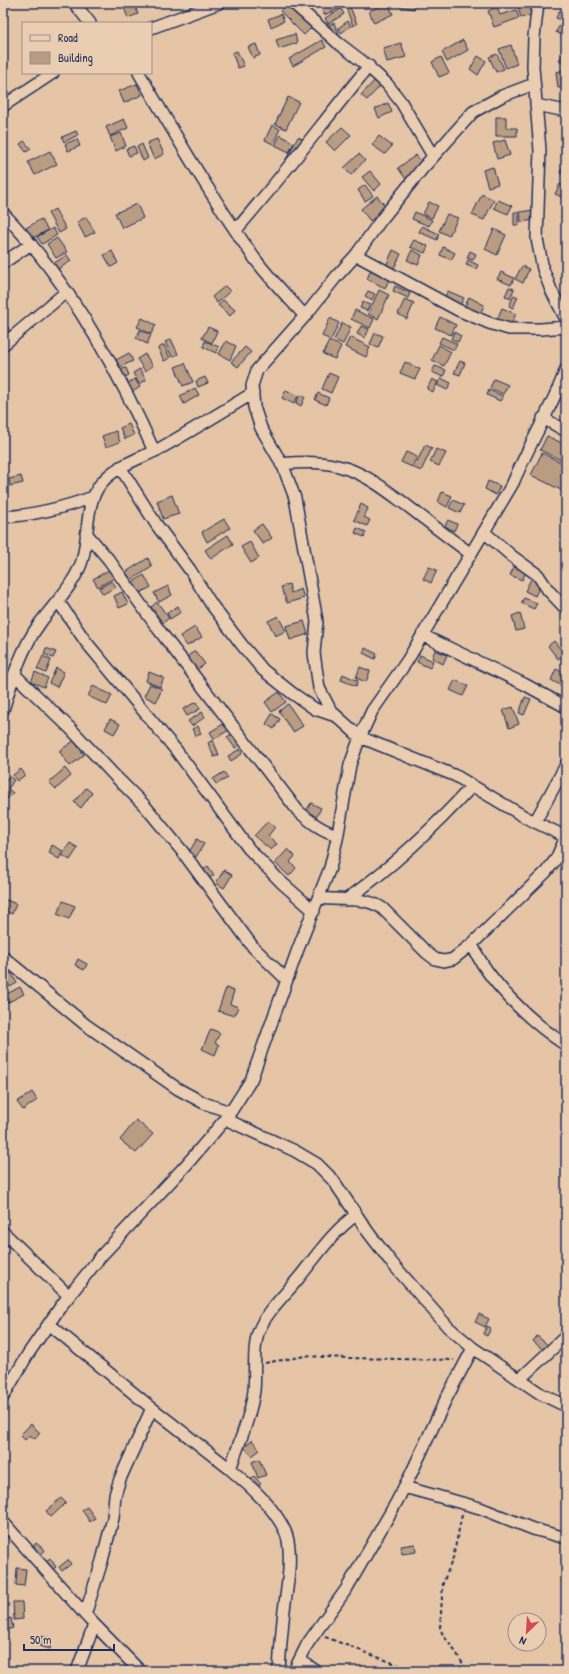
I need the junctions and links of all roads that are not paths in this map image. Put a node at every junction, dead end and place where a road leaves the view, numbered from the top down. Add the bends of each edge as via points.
1 (74, 3) edge
2 (219, 3) edge
3 (293, 3) edge
4 (538, 3) edge
5 (89, 22) edge
6 (152, 28) edge
7 (369, 66) junction
8 (51, 74) edge
9 (140, 74) edge
10 (534, 84) junction
11 (536, 105) junction
12 (3, 106) edge
13 (566, 112) edge
14 (433, 156) junction
15 (3, 214) edge
16 (236, 230) junction
17 (31, 244) junction
18 (356, 255) junction
19 (3, 263) edge
20 (66, 292) junction
21 (563, 309) edge
22 (305, 316) junction
23 (566, 320) edge
24 (566, 327) edge
25 (3, 345) edge
26 (566, 369) edge
27 (253, 393) junction
28 (543, 418) junction
29 (566, 430) edge
30 (154, 451) junction
31 (281, 464) junction
32 (120, 467) junction
33 (93, 496) junction
34 (3, 517) edge
35 (484, 532) junction
36 (86, 533) junction
37 (471, 554) junction
38 (58, 601) junction
39 (566, 609) edge
40 (422, 635) junction
41 (14, 674) junction
42 (566, 707) edge
43 (3, 710) edge
44 (337, 716) junction
45 (360, 737) junction
46 (566, 765) edge
47 (472, 786) junction
48 (535, 822) junction
49 (338, 835) junction
50 (566, 837) edge
51 (319, 898) junction
52 (346, 900) junction
53 (314, 911) junction
54 (472, 944) junction
55 (3, 957) edge
56 (287, 980) junction
57 (566, 1046) edge
58 (228, 1116) junction
59 (356, 1215) junction
60 (3, 1232) edge
61 (69, 1296) junction
62 (49, 1324) junction
63 (566, 1336) edge
64 (473, 1348) junction
65 (520, 1378) junction
66 (3, 1395) edge
67 (566, 1406) edge
68 (152, 1408) junction
69 (230, 1469) junction
70 (404, 1487) junction
71 (3, 1522) edge
72 (566, 1538) edge
73 (84, 1615) junction
74 (94, 1625) junction
75 (300, 1660) junction
76 (77, 1671) edge
77 (140, 1671) edge
78 (279, 1671) edge
79 (294, 1671) edge
80 (316, 1671) edge

1 - 5 street
2 - 6 street
3 - 7 street via 338,43
4 - 10 street via 534,37
7 - 14 street via 401,102
7 - 16 street
8 - 12 street
9 - 16 street
10 - 11 street
10 - 14 street via 502,96 472,112
11 - 13 street
11 - 21 street via 540,150 537,240 543,269 551,290
14 - 18 street
15 - 17 street
16 - 22 street via 256,260
17 - 19 street
17 - 20 street
18 - 22 street
18 - 24 street via 458,310 489,323 509,329
20 - 25 street
20 - 30 street via 116,372
21 - 23 street
22 - 27 street via 257,370 252,386
26 - 28 street
27 - 30 street
27 - 31 street via 254,407 261,428
28 - 29 street
28 - 35 street via 514,483
30 - 32 street
31 - 37 street via 306,461 345,468 363,475
31 - 44 street via 295,498 307,569 314,594 317,621 314,653 319,688 331,711
32 - 33 street via 105,478
32 - 44 street via 211,604 263,670 315,709
33 - 34 street via 64,507 29,515
33 - 36 street
35 - 37 street
35 - 39 street via 538,574 548,590
36 - 38 street via 81,564
36 - 49 street via 298,811 326,832
37 - 40 street
38 - 41 street via 39,625
38 - 53 street via 86,642 176,750 249,849
40 - 42 street
40 - 45 street via 372,710
41 - 43 street
41 - 56 street via 72,729 145,806 182,851 253,947
44 - 45 street
45 - 47 street via 456,776
45 - 49 street via 350,765
46 - 48 street
47 - 48 street
47 - 52 street via 377,877
48 - 50 street
49 - 51 street
50 - 54 street via 556,860 546,872
51 - 52 street
51 - 53 street
52 - 54 street via 374,903 382,908 435,959 453,959
53 - 56 street
54 - 57 street via 478,957 502,990
55 - 58 street via 86,1025 166,1080
56 - 58 street via 251,1080
58 - 59 street via 317,1164 333,1180
58 - 61 street via 101,1256
59 - 64 street via 391,1262 448,1327
59 - 69 street via 343,1225 268,1315 259,1331 254,1390 249,1415
60 - 61 street
61 - 62 street
62 - 66 street
62 - 68 street
63 - 65 street
64 - 65 street
64 - 70 street
65 - 67 street via 542,1394
68 - 69 street
68 - 73 street via 120,1479 102,1561
69 - 78 street via 271,1510 285,1531 289,1571
70 - 72 street via 465,1504 532,1529
70 - 75 street via 347,1588
71 - 73 street
73 - 74 street
74 - 76 street
74 - 77 street
75 - 79 street
75 - 80 street

